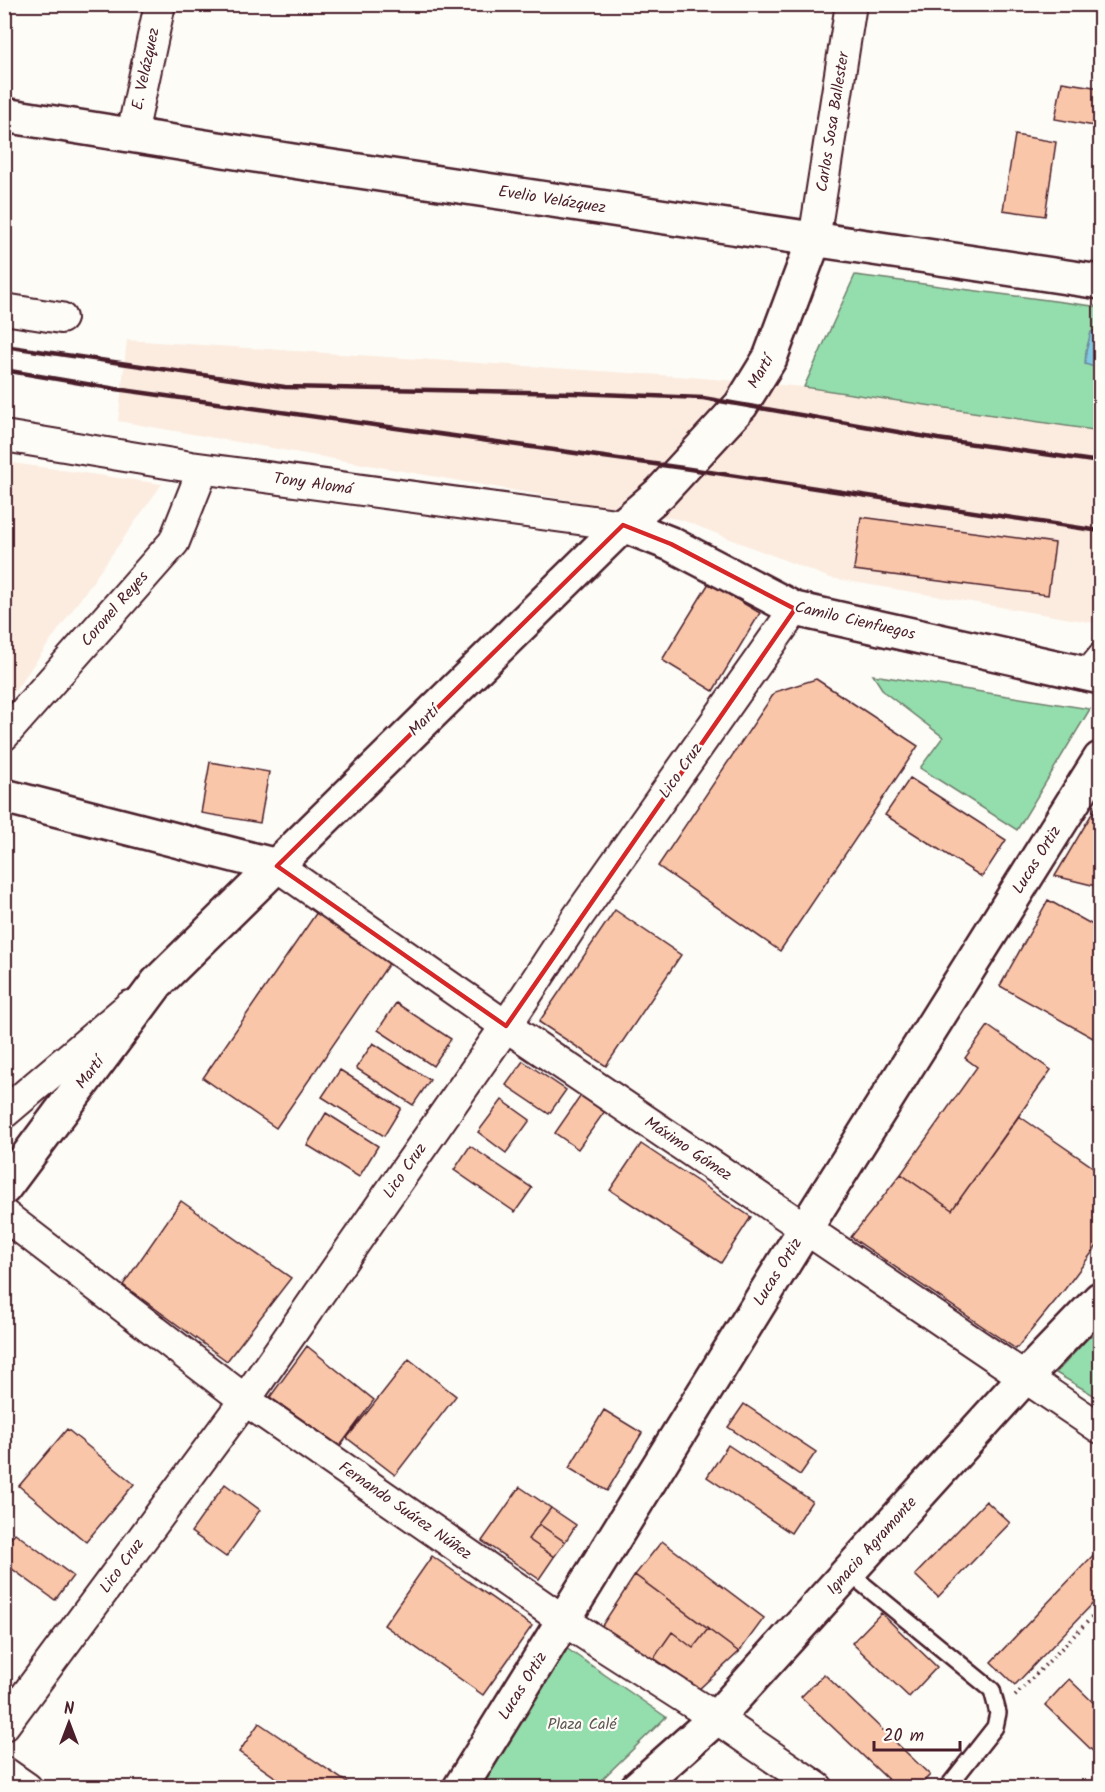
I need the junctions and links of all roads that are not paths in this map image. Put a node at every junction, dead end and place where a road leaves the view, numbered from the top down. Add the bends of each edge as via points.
1 (160, 4) edge
2 (850, 5) edge
3 (4, 115) edge
4 (132, 134) junction
5 (814, 240) junction
6 (1101, 282) edge
7 (4, 309) edge
8 (62, 318) dead end
9 (4, 436) edge
10 (203, 469) junction
11 (623, 525) junction
12 (795, 609) junction
13 (1094, 666) edge
14 (4, 735) edge
15 (1101, 759) edge
16 (4, 796) edge
17 (277, 866) junction
18 (158, 983) junction
19 (506, 1026) junction
20 (4, 1113) edge
21 (4, 1188) edge
22 (4, 1215) edge
23 (805, 1228) junction
24 (1101, 1299) edge
25 (1024, 1378) junction
26 (245, 1400) junction
27 (1101, 1428) edge
28 (848, 1572) junction
29 (563, 1620) junction
30 (716, 1718) junction
31 (4, 1725) edge
32 (4, 1772) edge
33 (27, 1788) edge
34 (460, 1788) edge
35 (638, 1788) edge
36 (818, 1788) edge
37 (947, 1788) edge

1 - 4 street, E. Velázquez
2 - 5 street, Carlos Sosa Ballester
3 - 4 main road, Evelio Velázquez
4 - 5 main road, Evelio Velázquez
5 - 6 main road, Evelio Velázquez
5 - 11 main road, Martí via 770,358 741,405 660,493
7 - 8 street
9 - 10 street, Tony Alomá
10 - 11 street, Tony Alomá
10 - 14 street, Coronel Reyes via 174,542
11 - 12 main road, Camilo Cienfuegos via 671,544
11 - 17 main road, Martí
12 - 13 main road, Camilo Cienfuegos
12 - 19 street, Lico Cruz via 577,918
15 - 23 main road, Lucas Ortiz
16 - 17 main road
17 - 18 main road, Martí
17 - 19 street, Máximo Gómez
18 - 20 street
18 - 21 main road, Martí
19 - 23 street, Máximo Gómez
19 - 26 street, Lico Cruz
22 - 26 street, Fernando Suárez Núñez
23 - 25 street, Máximo Gómez
23 - 29 main road, Lucas Ortiz
24 - 25 main road, Ignacio Agramonte
25 - 27 street, Máximo Gómez
25 - 28 main road, Ignacio Agramonte
26 - 29 street, Fernando Suárez Núñez
26 - 31 street, Lico Cruz
28 - 30 main road, Ignacio Agramonte
28 - 37 lane via 992,1690 998,1713 995,1727
29 - 30 street, Fernando Suárez Núñez
29 - 34 main road, Lucas Ortiz
30 - 35 main road, Ignacio Agramonte
30 - 36 street, Fernando Suárez Núñez
32 - 33 street

